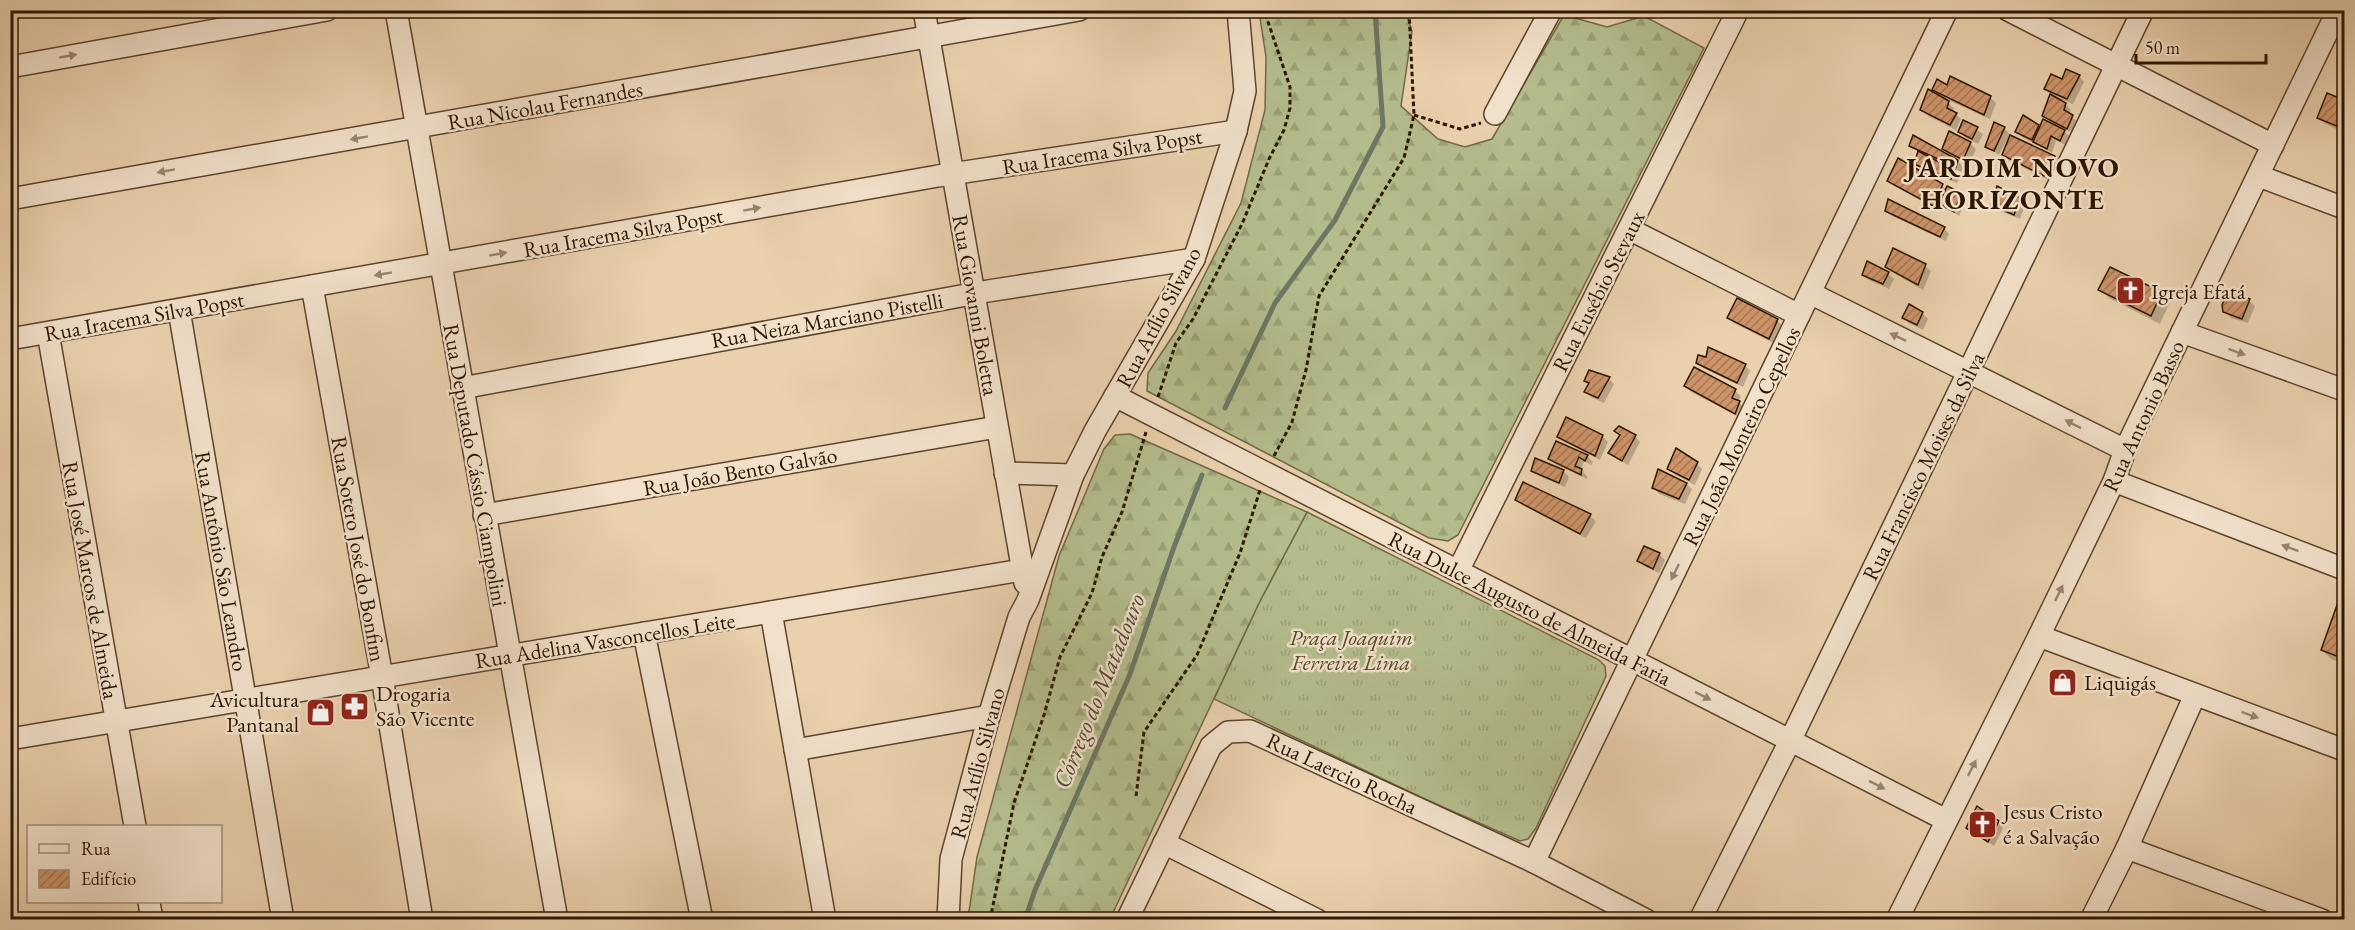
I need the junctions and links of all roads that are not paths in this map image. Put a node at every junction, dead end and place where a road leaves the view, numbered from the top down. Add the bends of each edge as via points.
1 (327, 10) edge
2 (396, 10) edge
3 (924, 10) edge
4 (1079, 10) edge
5 (1238, 10) edge
6 (1551, 10) edge
7 (1738, 10) edge
8 (1947, 10) edge
9 (2008, 10) edge
10 (2143, 10) edge
11 (2338, 10) edge
12 (928, 37) junction
13 (2116, 66) junction
14 (10, 67) edge
15 (1495, 114) road end
16 (416, 128) junction
17 (1236, 131) junction
18 (2273, 145) junction
19 (953, 174) junction
20 (2259, 176) junction
21 (10, 199) edge
22 (2344, 208) edge
23 (1629, 229) junction
24 (1194, 259) junction
25 (440, 264) junction
26 (312, 286) junction
27 (974, 293) junction
28 (1810, 293) junction
29 (179, 310) junction
30 (1799, 315) junction
31 (2182, 332) junction
32 (48, 333) junction
33 (10, 339) edge
34 (1968, 371) junction
35 (462, 388) junction
36 (2344, 390) edge
37 (1115, 396) junction
38 (997, 427) junction
39 (2125, 450) junction
40 (1005, 473) junction
41 (1073, 475) junction
42 (2114, 481) junction
43 (484, 515) junction
44 (2344, 569) edge
45 (1022, 570) junction
46 (1458, 571) junction
47 (1028, 600) junction
48 (771, 612) junction
49 (644, 633) junction
50 (2039, 636) junction
51 (509, 656) junction
52 (1632, 660) junction
53 (382, 677) junction
54 (2195, 696) junction
55 (245, 700) junction
56 (988, 716) junction
57 (116, 722) junction
58 (10, 739) edge
59 (1790, 741) junction
60 (795, 750) junction
61 (2344, 750) edge
62 (1946, 820) junction
63 (135, 825) edge
64 (1164, 843) junction
65 (2127, 848) junction
66 (1534, 862) junction
67 (149, 903) edge
68 (152, 920) edge
69 (283, 920) edge
70 (423, 920) edge
71 (557, 920) edge
72 (702, 920) edge
73 (825, 920) edge
74 (948, 920) edge
75 (1127, 920) edge
76 (1317, 920) edge
77 (1646, 920) edge
78 (1700, 920) edge
79 (1897, 920) edge
80 (2091, 920) edge
81 (2322, 920) edge

14 -> 1 street
2 - 16 street, Rua Deputado Cássio Ciampolini
3 - 12 street, Rua Giovanni Boletta
4 - 12 street, Rua Nicolau Fernandes
5 - 17 street, Rua Atílio Silvano via 1245,91
6 - 15 street
7 - 23 street, Rua Eusébio Stevaux
8 - 28 street, Rua João Monteiro Cepellos
9 - 13 street
10 - 13 street, Rua Francisco Moises da Silva
11 - 18 street, Rua Antonio Basso
12 - 16 street, Rua Nicolau Fernandes
12 - 19 street, Rua Giovanni Boletta
13 - 18 street
13 - 34 street, Rua Francisco Moises da Silva
16 -> 21 street, Rua Nicolau Fernandes
16 - 25 street, Rua Deputado Cássio Ciampolini
17 - 19 street, Rua Iracema Silva Popst
17 - 24 street, Rua Atílio Silvano
18 - 20 street, Rua Antonio Basso
25 -> 19 street, Rua Iracema Silva Popst
19 - 27 street, Rua Giovanni Boletta
20 - 22 street
20 - 31 street, Rua Antonio Basso
23 - 30 street
23 - 46 street, Rua Eusébio Stevaux
24 - 27 street, Rua Neiza Marciano Pistelli
24 - 37 street, Rua Atílio Silvano
25 -> 26 street, Rua Iracema Silva Popst
25 - 35 street, Rua Deputado Cássio Ciampolini
26 - 29 street, Rua Iracema Silva Popst
26 - 53 street, Rua Sotero José do Bonfim
27 - 35 street, Rua Neiza Marciano Pistelli
27 - 38 street, Rua Giovanni Boletta
28 - 30 street, Rua João Monteiro Cepellos
34 -> 28 street
29 - 32 street, Rua Iracema Silva Popst
29 - 55 street, Rua Antônio São Leandro
30 -> 52 street, Rua João Monteiro Cepellos
31 -> 36 street
31 - 39 street, Rua Antonio Basso
32 - 33 street, Rua Iracema Silva Popst
32 - 57 street, Rua José Marcos de Almeida
39 -> 34 street
34 - 59 street, Rua Francisco Moises da Silva
35 - 43 street, Rua Deputado Cássio Ciampolini
37 - 41 street, Rua Atílio Silvano
37 - 46 street, Rua Dulce Augusto de Almeida Faria
38 - 40 street, Rua Giovanni Boletta
38 - 43 street, Rua João Bento Galvão
39 - 42 street, Rua Antonio Basso
40 - 41 street
40 - 45 street, Rua Giovanni Boletta
41 - 47 street, Rua Atílio Silvano
44 -> 42 street
50 -> 42 street, Rua Antonio Basso
43 - 51 street, Rua Deputado Cássio Ciampolini
45 - 47 street, Rua Giovanni Boletta
45 - 48 street, Rua Adelina Vasconcellos Leite
46 - 52 street, Rua Dulce Augusto de Almeida Faria
47 - 56 street, Rua Atílio Silvano
48 - 49 street, Rua Adelina Vasconcellos Leite
48 - 60 street
49 - 51 street, Rua Adelina Vasconcellos Leite
49 - 72 street
50 - 54 street
62 -> 50 street, Rua Antonio Basso
51 - 53 street, Rua Adelina Vasconcellos Leite
51 - 71 street, Rua Deputado Cássio Ciampolini
52 -> 59 street, Rua Dulce Augusto de Almeida Faria
52 - 66 street, Rua João Monteiro Cepellos
53 - 55 street, Rua Adelina Vasconcellos Leite
53 - 70 street, Rua Sotero José do Bonfim
54 -> 61 street
54 - 65 street
55 - 57 street, Rua Adelina Vasconcellos Leite
55 - 69 street, Rua Antônio São Leandro
56 - 60 street
56 - 74 street, Rua Atílio Silvano via 951,859
57 - 58 street, Rua Adelina Vasconcellos Leite
57 - 63 street, Rua José Marcos de Almeida
59 -> 62 street, Rua Dulce Augusto de Almeida Faria
59 - 78 street, Rua Francisco Moises da Silva
60 - 73 street
62 - 79 street, Rua Antonio Basso
64 - 66 street, Rua Laercio Rocha via 1211,746 1228,732 1250,731
64 - 75 street, Rua Laercio Rocha
64 - 76 street
65 - 80 street
65 - 81 street
66 - 77 street, Rua Laercio Rocha
67 - 68 street

